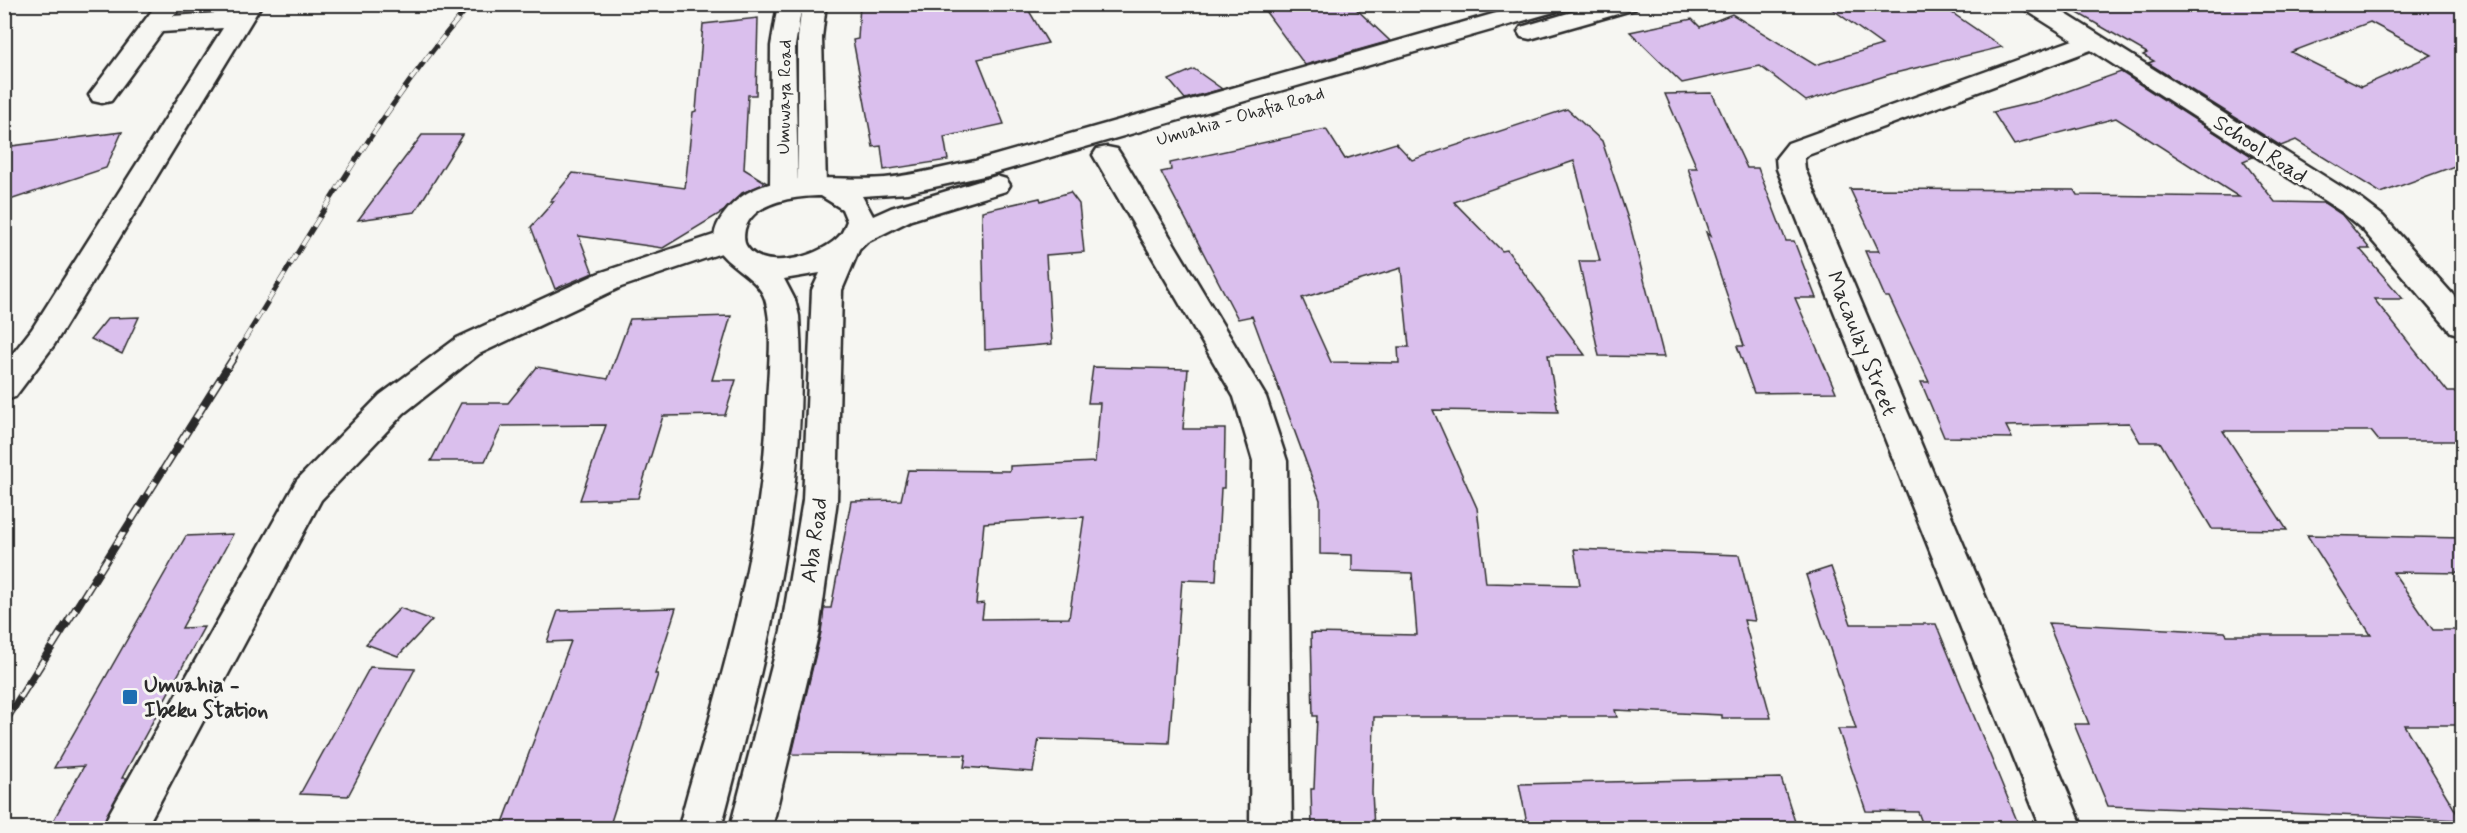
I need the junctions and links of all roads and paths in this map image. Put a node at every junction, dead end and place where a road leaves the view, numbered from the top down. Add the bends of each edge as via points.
1 (170, 4) edge
2 (790, 4) edge
3 (814, 4) edge
4 (1556, 4) edge
5 (1627, 4) edge
6 (2032, 4) edge
7 (246, 12) edge
8 (153, 25) junction
9 (2093, 41) junction
10 (102, 94) dead end
11 (1107, 155) junction
12 (809, 188) junction
13 (851, 242) junction
14 (738, 251) junction
15 (2463, 324) edge
16 (4, 390) edge
17 (124, 828) edge
18 (700, 828) edge
19 (751, 828) edge
20 (1271, 828) edge
21 (2062, 828) edge

1 - 8 street
2 - 12 street, Umuwaya Road via 783,46
3 - 12 street, Umuwaya Road via 810,38
4 - 12 street, Umuahia - Ohafia Road via 978,169 885,187
5 - 11 street, Umuahia - Ohafia Road
6 - 9 street, School Road
7 - 8 street
7 - 16 street via 43,337
8 - 10 street
9 - 15 street, School Road via 2352,206 2373,223
9 - 21 street, Macaulay Street via 1798,149 1790,158 1791,169
11 - 13 street, Umuahia - Ohafia Road via 901,214
11 - 20 street via 1250,397 1270,461
12 - 13 street via 847,196 858,207 861,220
12 - 14 street via 762,197 743,209 732,224
13 - 14 street via 828,259 786,270 765,268
13 - 19 street, Aba Road via 827,290 820,500 800,631
14 - 17 street via 610,280 468,346 392,404 309,490
14 - 18 street, Aba Road via 777,292 783,311 785,391 777,504 753,633

